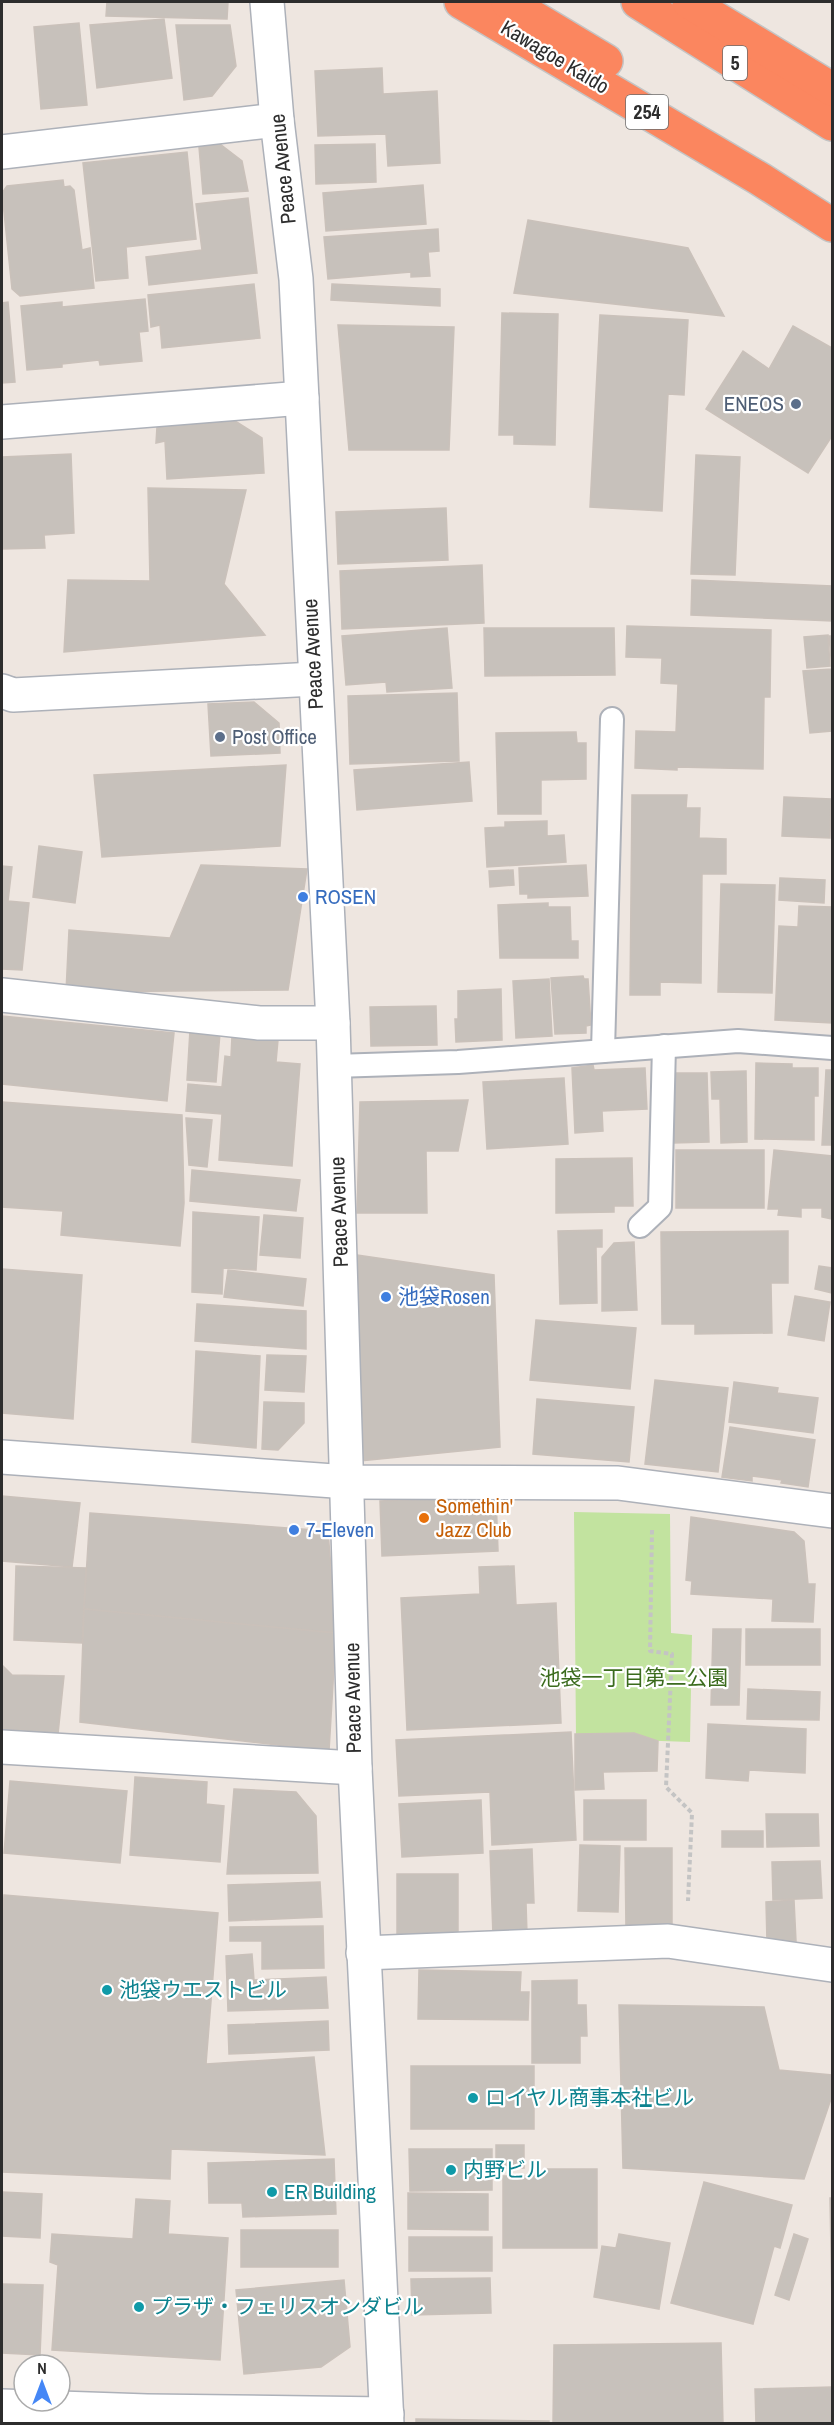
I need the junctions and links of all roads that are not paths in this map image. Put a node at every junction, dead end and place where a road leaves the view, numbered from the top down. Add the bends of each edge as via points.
1 (267, 2) edge
2 (461, 2) edge
3 (508, 2) edge
4 (638, 2) edge
5 (689, 2) edge
6 (832, 89) edge
7 (277, 120) junction
8 (832, 124) edge
9 (2, 152) edge
10 (832, 200) edge
11 (832, 225) edge
12 (302, 398) junction
13 (2, 422) edge
14 (314, 679) junction
15 (2, 691) edge
16 (612, 719) dead end
17 (2, 995) edge
18 (333, 1023) junction
19 (664, 1046) junction
20 (832, 1048) edge
21 (603, 1051) junction
22 (334, 1066) junction
23 (640, 1226) dead end
24 (2, 1457) edge
25 (348, 1482) junction
26 (832, 1509) edge
27 (2, 1748) edge
28 (355, 1768) junction
29 (363, 1953) junction
30 (832, 1965) edge
31 (2, 2406) edge
32 (147, 2417) edge
33 (387, 2419) edge

1 - 7 street, Peace Avenue
2 - 11 highway, Kawagoe Kaido / 254
3 - 10 highway
4 - 8 highway, 5
5 - 6 highway
7 - 9 street
7 - 12 street, Peace Avenue via 296,279
12 - 13 street
12 - 14 street, Peace Avenue
14 - 15 street via 13,695
14 - 18 street, Peace Avenue
16 - 21 lane
17 - 18 street via 259,1023
18 - 22 street, Peace Avenue
19 - 20 lane via 738,1041
19 - 21 lane
19 - 23 lane via 660,1207
21 - 22 lane
22 - 25 street, Peace Avenue
24 - 25 street
25 - 26 street via 618,1483
25 - 28 street, Peace Avenue
27 - 28 street
28 - 29 street, Peace Avenue
29 - 30 street via 668,1941
29 - 33 street, Peace Avenue
31 - 32 street
32 - 33 street

